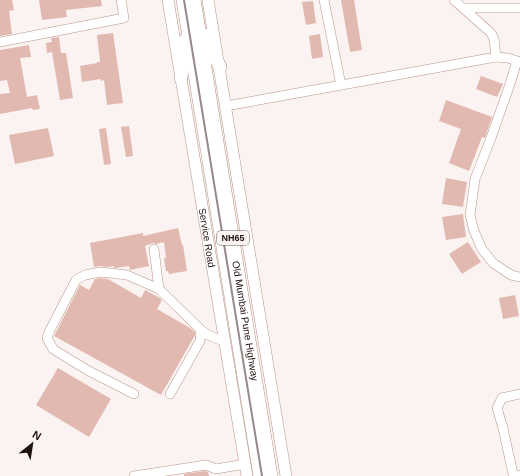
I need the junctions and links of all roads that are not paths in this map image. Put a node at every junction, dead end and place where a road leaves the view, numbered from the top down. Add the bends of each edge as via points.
1 (121, 0) edge
2 (168, 0) edge
3 (183, 0) edge
4 (194, 0) edge
5 (208, 0) edge
6 (324, 0) edge
7 (454, 0) edge
8 (463, 8) junction
9 (520, 8) edge
10 (192, 22) junction
11 (0, 42) edge
12 (496, 56) junction
13 (518, 62) edge
14 (220, 67) junction
15 (181, 78) junction
16 (341, 85) junction
17 (226, 106) junction
18 (154, 249) dead end
19 (520, 277) edge
20 (158, 289) junction
21 (201, 330) junction
22 (225, 342) junction
23 (134, 394) dead end
24 (170, 394) dead end
25 (520, 394) edge
26 (245, 464) junction
27 (216, 472) edge
28 (134, 476) edge
29 (247, 476) edge
30 (260, 476) edge
31 (271, 476) edge
32 (286, 476) edge
33 (520, 476) edge

1 - 11 lane via 124,18
2 - 15 main road, Service Road
3 - 10 highway, Old Mumbai Pune Highway / NH65
4 - 10 highway, Old Mumbai Pune Highway / NH65
5 - 14 main road
6 - 16 lane
7 - 8 lane
8 - 9 lane
8 - 12 lane via 491,33
10 - 14 highway
10 - 15 highway
10 - 30 highway, Old Mumbai Pune Highway / NH65
10 - 31 highway, Old Mumbai Pune Highway / NH65
12 - 13 lane
12 - 16 lane
13 - 19 lane via 476,179 470,215 482,249 493,263 511,275
14 - 17 main road
15 - 22 main road, Service Road
16 - 17 lane
17 - 32 main road
18 - 20 lane
20 - 21 lane
20 - 23 lane via 127,275 100,272 85,275 76,280 47,338 54,349 69,359
21 - 22 lane
21 - 24 lane via 200,341
22 - 26 main road, Service Road
25 - 33 lane via 502,398 497,408 513,474
26 - 27 lane
26 - 29 main road, Service Road
27 - 28 lane via 206,465

